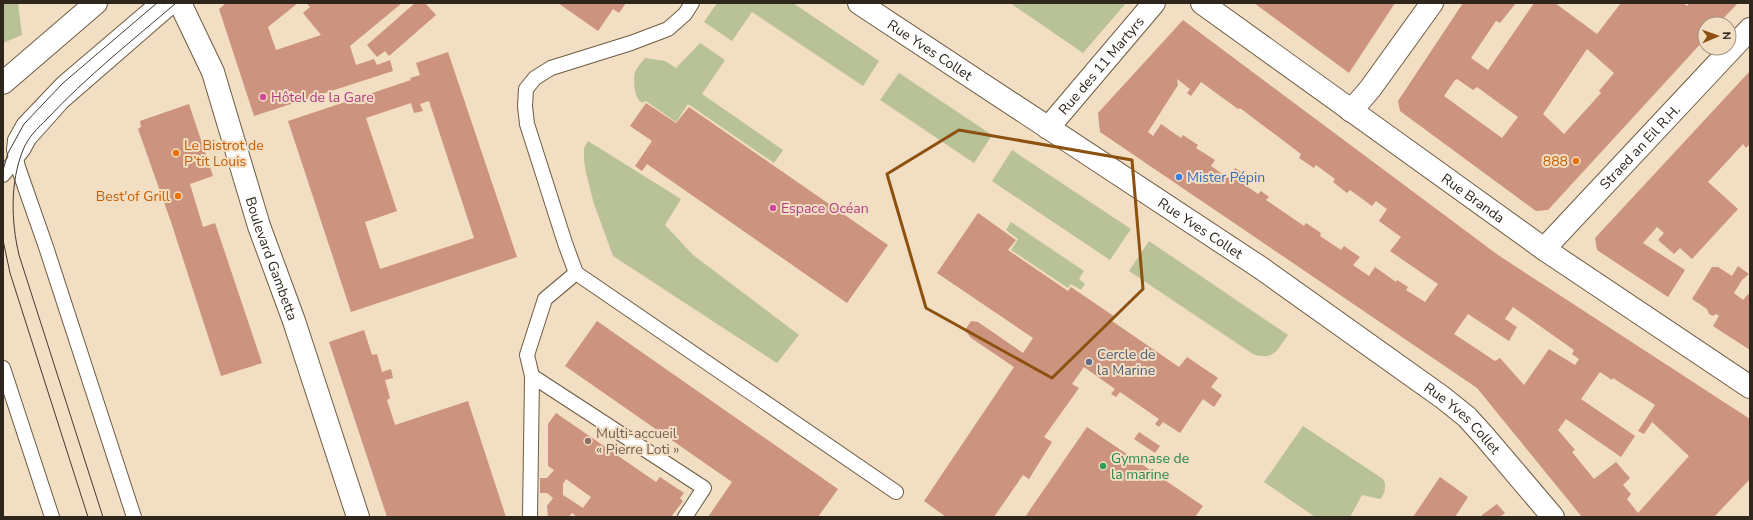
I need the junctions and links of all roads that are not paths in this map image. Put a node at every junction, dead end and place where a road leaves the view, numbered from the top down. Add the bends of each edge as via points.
1 (96, 3) edge
2 (157, 3) edge
3 (176, 3) edge
4 (180, 3) edge
5 (692, 3) edge
6 (859, 3) edge
7 (1154, 3) edge
8 (1202, 3) edge
9 (1432, 3) edge
10 (1750, 29) edge
11 (3, 83) edge
12 (1351, 111) junction
13 (1048, 128) junction
14 (15, 158) junction
15 (3, 175) edge
16 (1544, 249) junction
17 (576, 273) junction
18 (3, 368) edge
19 (532, 376) junction
20 (1750, 386) edge
21 (1521, 480) junction
22 (896, 492) dead end
23 (52, 517) edge
24 (134, 517) edge
25 (358, 517) edge
26 (530, 517) edge
27 (685, 517) edge
28 (1545, 517) edge
29 (1553, 517) edge

1 - 11 street
2 - 14 lane via 64,83 24,124 15,140
3 - 14 lane via 62,102
4 - 25 street, Boulevard Gambetta via 213,72 260,226
5 - 17 lane via 685,14 668,29 551,68 535,78 526,89 527,124
6 - 13 street, Rue Yves Collet
7 - 13 street, Rue des 11 Martyrs
8 - 12 street, Rue Branda
9 - 12 street
10 - 16 street, Straed an Eil R.H.
12 - 16 street, Rue Branda
13 - 21 street, Rue Yves Collet via 1261,268 1442,397 1466,417
14 - 15 lane
14 - 24 lane
16 - 20 street, Rue Branda
17 - 19 lane via 545,299 527,355
17 - 22 lane
18 - 23 lane
19 - 26 lane
19 - 27 lane via 704,488
21 - 28 street
21 - 29 street

